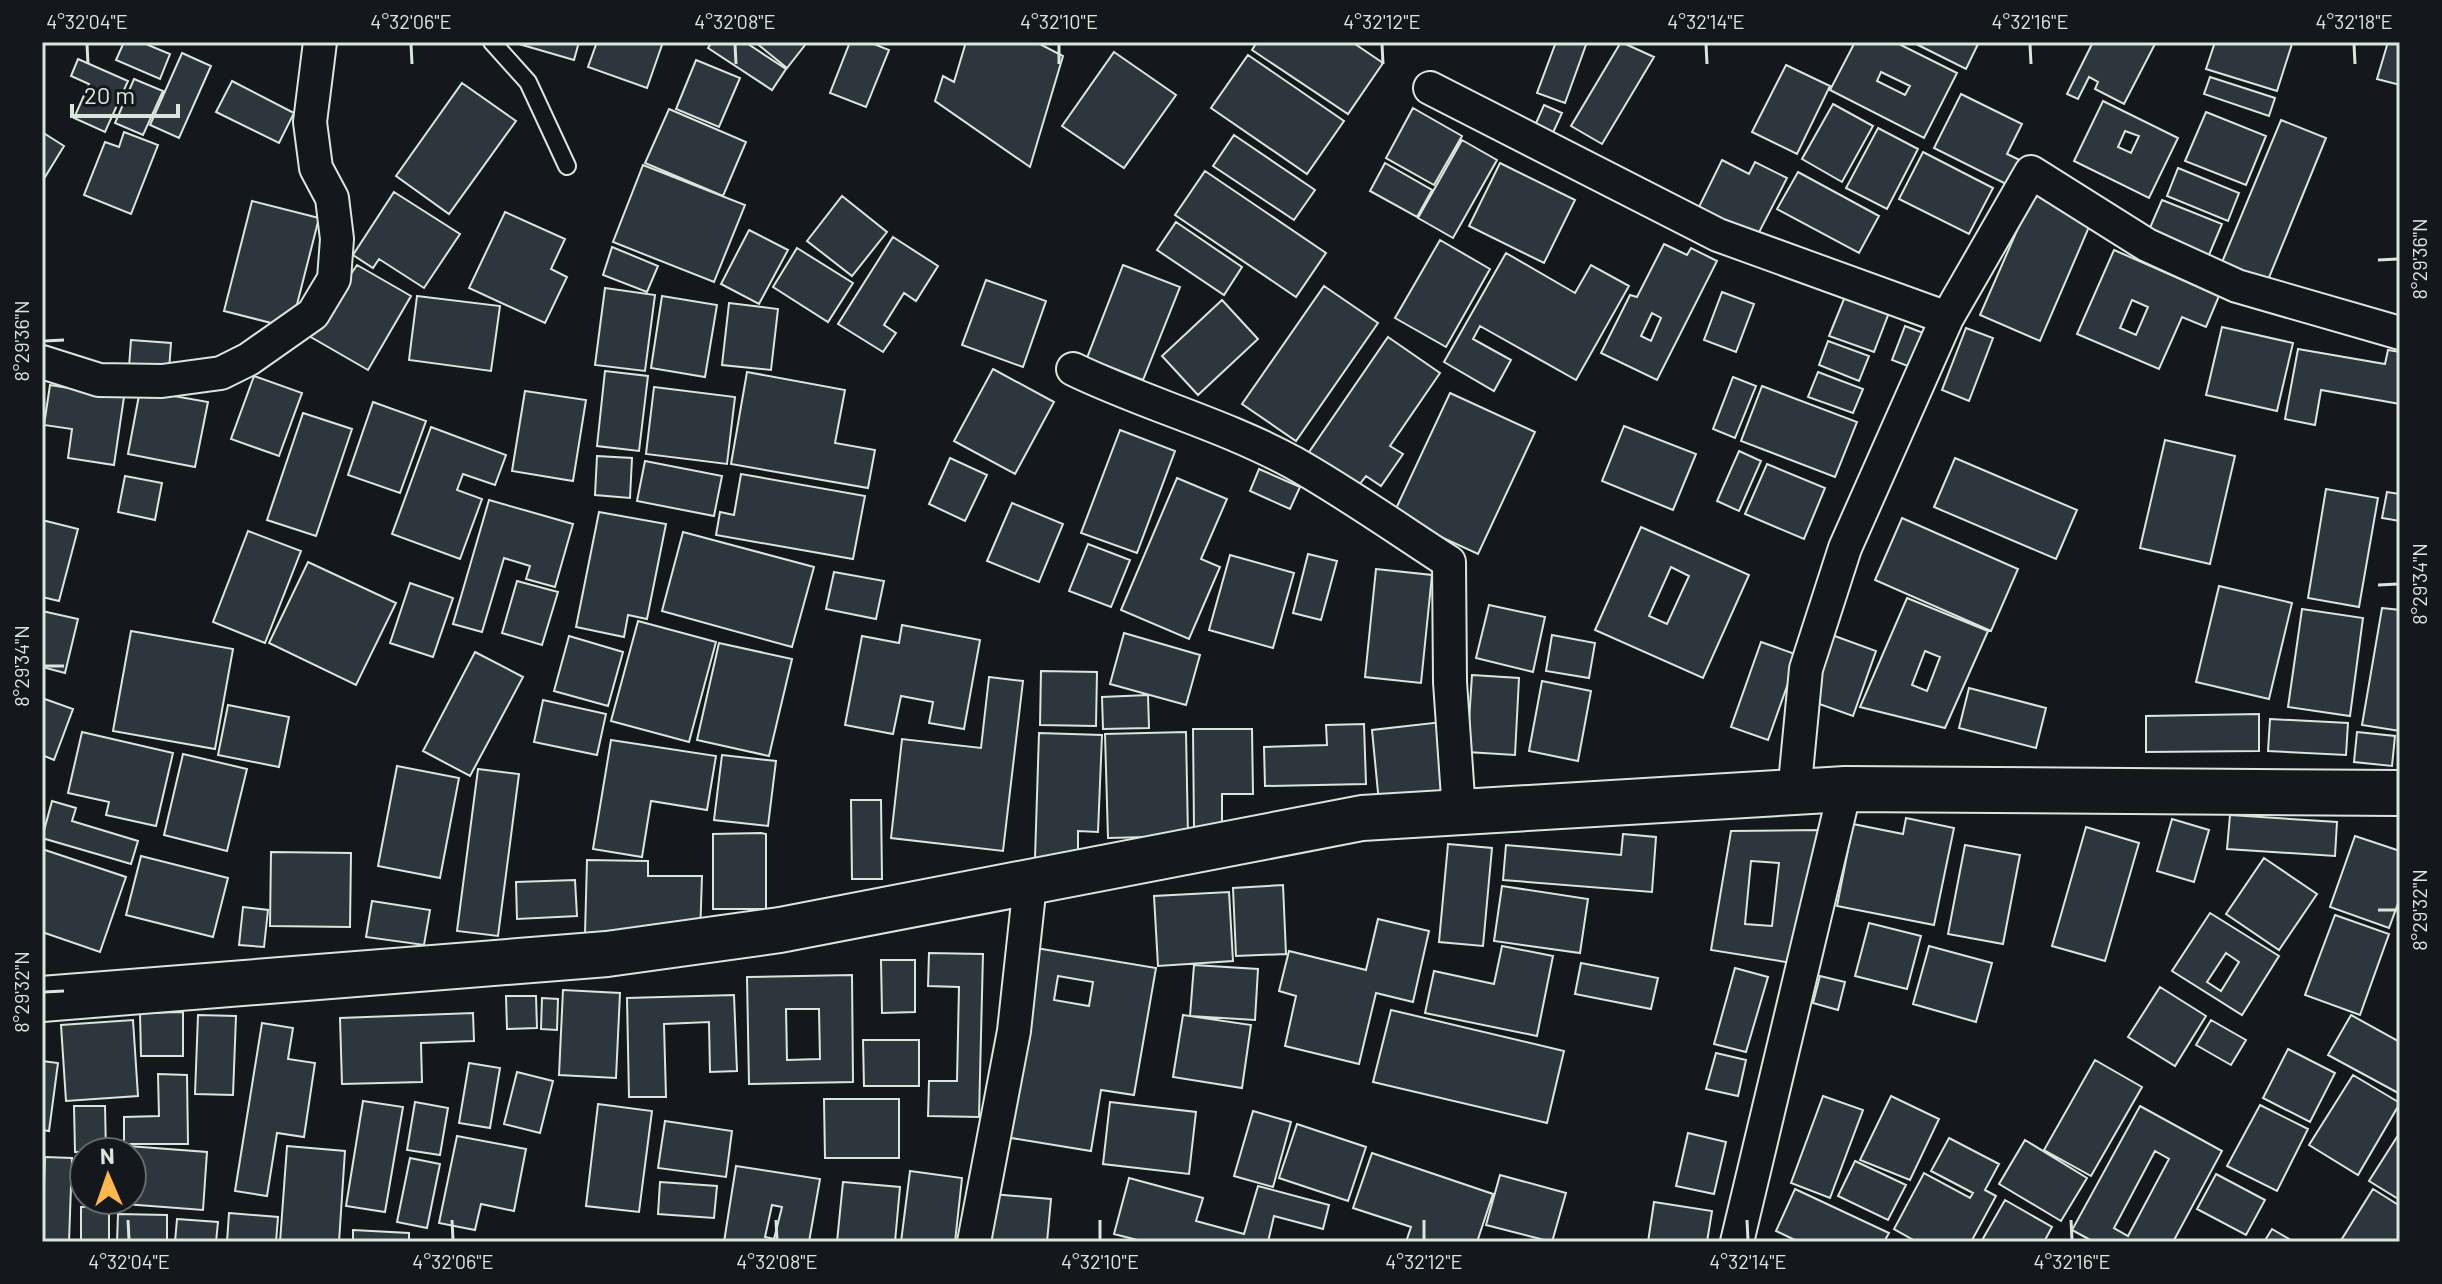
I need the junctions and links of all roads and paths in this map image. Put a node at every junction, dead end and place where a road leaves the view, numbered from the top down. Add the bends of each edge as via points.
1 (320, 42) edge
2 (492, 42) edge
3 (1430, 88) dead end
4 (567, 166) dead end
5 (1947, 318) junction
6 (2400, 333) edge
7 (42, 362) edge
8 (1073, 369) dead end
9 (1845, 789) junction
10 (2400, 793) edge
11 (1794, 794) junction
12 (1459, 812) junction
13 (1030, 884) junction
14 (42, 999) edge
15 (974, 1242) edge
16 (1737, 1242) edge

1 - 7 street via 310,122 316,168 332,198 337,239 334,279 313,314 221,373 162,381 99,380
2 - 4 lane via 528,82
3 - 5 street via 1718,235
5 - 6 street via 2031,172 2147,245 2237,286
5 - 11 street via 1845,548 1806,669
8 - 12 street via 1203,419 1294,463 1449,562
9 - 10 main road
9 - 11 main road
9 - 16 street
11 - 12 main road
12 - 13 main road via 1362,818
13 - 14 main road via 780,930 607,954
13 - 15 street via 1014,1031

